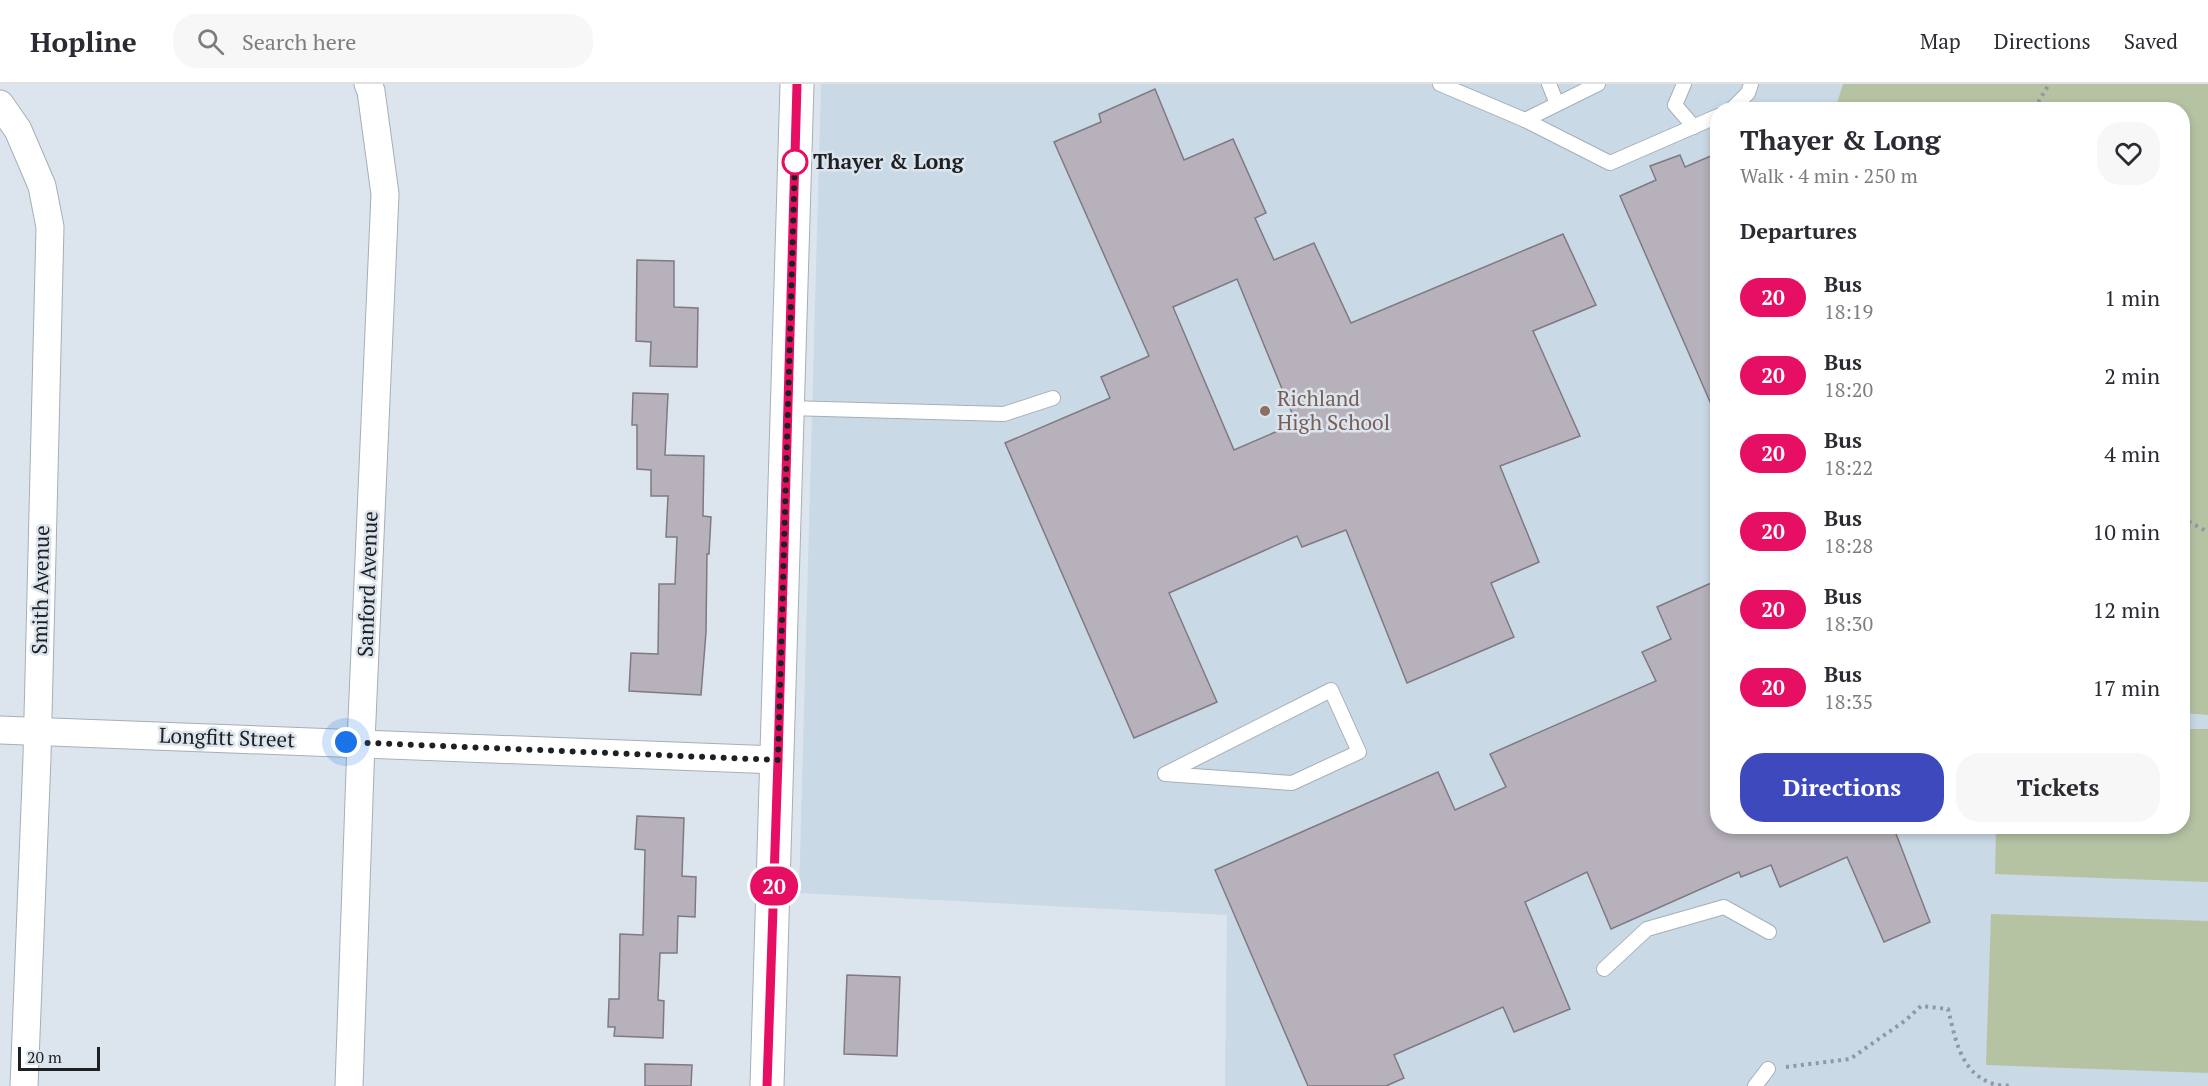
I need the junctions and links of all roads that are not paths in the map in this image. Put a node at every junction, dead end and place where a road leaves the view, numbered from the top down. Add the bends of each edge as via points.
1 (368, 84) edge
2 (797, 84) edge
3 (1440, 84) edge
4 (1550, 84) edge
5 (1598, 84) edge
6 (1684, 84) edge
7 (1751, 84) edge
8 (1739, 102) edge
9 (0, 104) edge
10 (1557, 104) junction
11 (1525, 120) junction
12 (1710, 120) edge
13 (1694, 127) junction
14 (1053, 398) dead end
15 (788, 408) junction
16 (0, 730) edge
17 (37, 731) junction
18 (361, 742) junction
19 (778, 760) junction
20 (1165, 774) joint
21 (1768, 932) dead end
22 (1604, 969) dead end
23 (1768, 1070) road end
24 (24, 1086) edge
25 (349, 1086) edge
26 (767, 1086) edge
27 (1755, 1086) edge

1 - 18 street, Sanford Avenue via 385,194
2 - 15 street
3 - 11 lane
4 - 10 lane
5 - 10 lane
6 - 13 lane via 1675,105
7 - 8 lane
9 - 17 street, Smith Avenue via 18,130 42,186 50,227
10 - 11 lane
11 - 13 lane via 1610,163
12 - 13 lane
14 - 15 lane via 1004,414
15 - 19 street
16 - 17 street, Longfitt Street
17 - 18 street, Longfitt Street
17 - 24 street, Smith Avenue
18 - 19 street, Longfitt Street
18 - 25 street, Sanford Avenue
19 - 26 street
20 - 20 lane via 1331,690 1359,752 1292,783
21 - 22 lane via 1724,907 1647,929
23 - 27 lane

